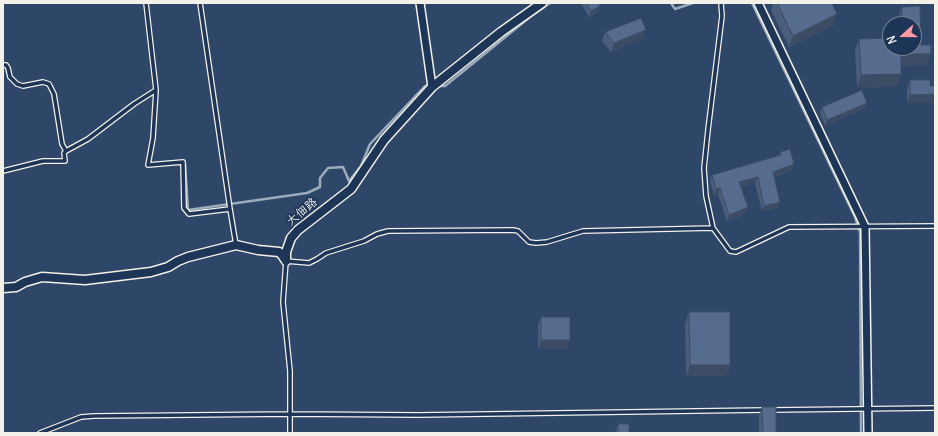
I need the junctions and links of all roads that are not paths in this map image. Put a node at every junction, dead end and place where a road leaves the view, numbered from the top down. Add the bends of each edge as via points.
1 (146, 3) edge
2 (200, 3) edge
3 (420, 3) edge
4 (542, 3) edge
5 (721, 3) edge
6 (760, 4) edge
7 (3, 65) edge
8 (432, 86) junction
9 (156, 90) junction
10 (66, 151) junction
11 (3, 171) edge
12 (230, 209) junction
13 (935, 226) edge
14 (865, 227) junction
15 (713, 228) junction
16 (236, 245) junction
17 (286, 261) junction
18 (3, 288) edge
19 (868, 408) junction
20 (935, 408) edge
21 (289, 414) junction
22 (40, 433) edge
23 (290, 433) edge
24 (868, 433) edge

1 - 9 lane
2 - 12 lane
3 - 8 street
4 - 8 street, 大佃路
5 - 15 lane via 722,16 704,168 706,196
6 - 14 street
7 - 10 lane via 6,65 11,79 17,84 49,84 54,94 62,144
8 - 17 street, 大佃路 via 384,140 352,189 291,238
9 - 10 lane via 88,139
9 - 12 lane via 153,138 148,165 183,162 184,208 189,214
10 - 11 lane via 65,161 43,161
12 - 16 lane
13 - 14 lane
14 - 15 lane via 789,227 736,252 730,251
14 - 19 street
15 - 17 lane via 583,231 536,243 529,242 518,231 512,230 388,231 326,253 309,263
16 - 17 street via 278,252
16 - 18 street via 188,257 151,272 85,280 42,277 16,287
17 - 21 lane via 283,302 290,371
19 - 20 lane
19 - 21 lane via 420,415
19 - 24 street
21 - 22 lane via 81,417
21 - 23 lane

